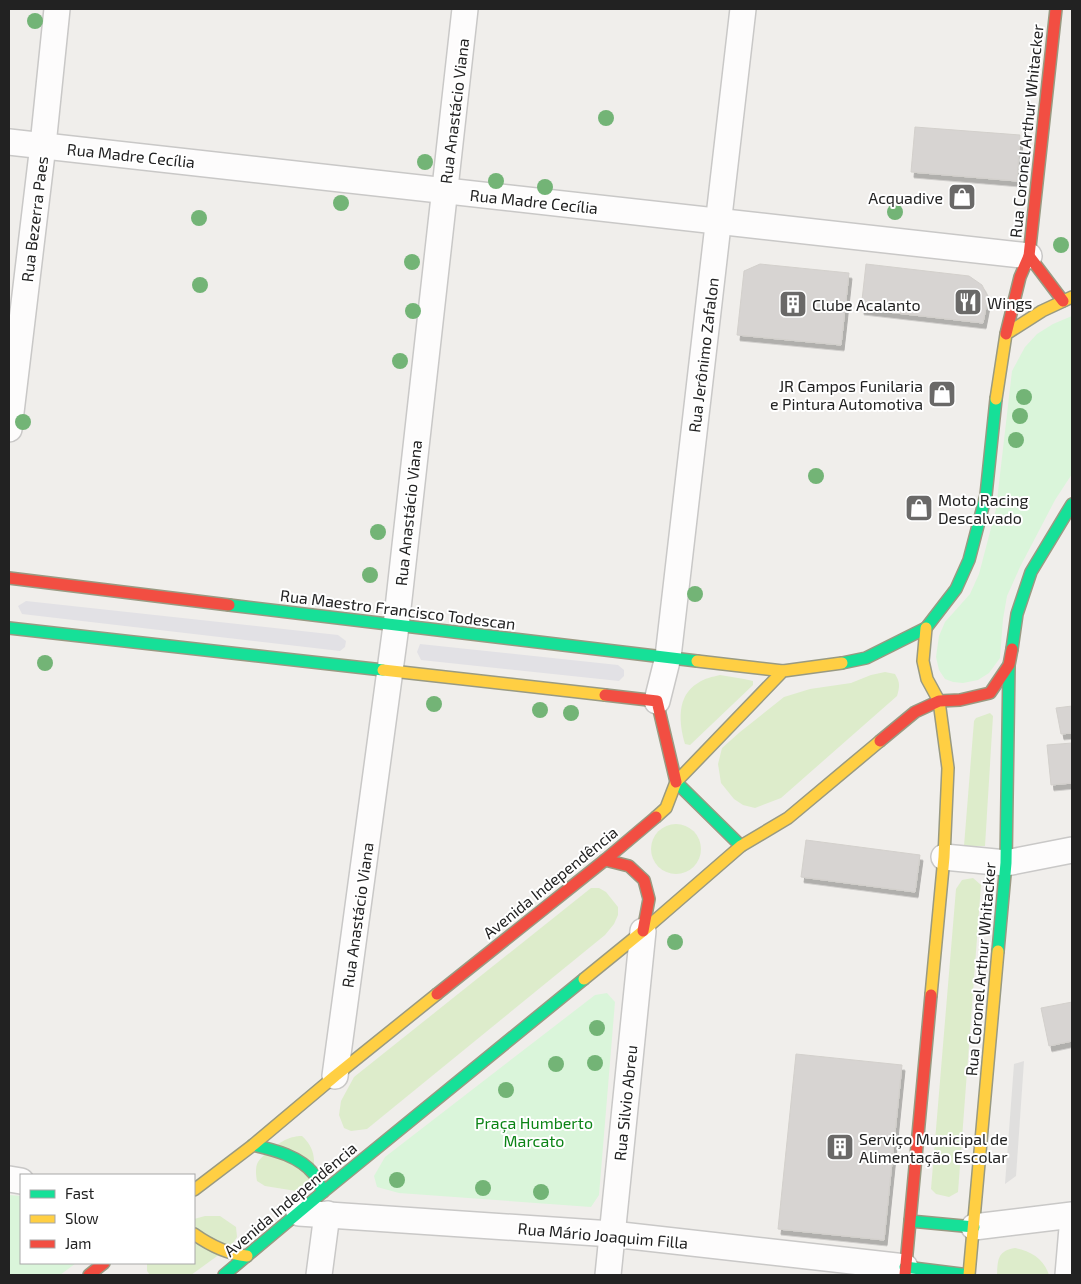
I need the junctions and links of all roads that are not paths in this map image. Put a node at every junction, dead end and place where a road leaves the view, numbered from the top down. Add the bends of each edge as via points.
1 (58, 9) edge
2 (466, 9) edge
3 (742, 9) edge
4 (1056, 9) edge
5 (9, 142) edge
6 (43, 145) junction
7 (445, 190) junction
8 (719, 222) junction
9 (1029, 256) junction
10 (1068, 299) edge
11 (1006, 334) junction
12 (9, 429) edge
13 (1072, 504) edge
14 (9, 578) edge
15 (396, 626) junction
16 (9, 628) edge
17 (926, 628) junction
18 (668, 657) junction
19 (1009, 665) junction
20 (390, 671) junction
21 (783, 671) junction
22 (657, 701) junction
23 (939, 701) junction
24 (676, 782) junction
25 (741, 846) junction
26 (1072, 850) edge
27 (944, 857) junction
28 (605, 860) junction
29 (1006, 863) junction
30 (643, 930) junction
31 (336, 1076) junction
32 (253, 1145) junction
33 (195, 1189) edge
34 (325, 1203) junction
35 (299, 1214) joint
36 (1072, 1215) edge
37 (910, 1221) junction
38 (974, 1227) junction
39 (1072, 1228) edge
40 (612, 1234) junction
41 (195, 1235) edge
42 (247, 1256) junction
43 (103, 1264) edge
44 (905, 1271) edge
45 (89, 1275) edge
46 (224, 1275) edge
47 (318, 1275) edge
48 (608, 1275) edge
49 (969, 1275) edge
50 (1068, 1275) edge

1 - 6 street, Rua Bezerra Paes
2 - 7 street, Rua Anastácio Viana
3 - 8 street, Rua Jerônimo Zafalon
4 - 9 main road, Rua Coronel Arthur Whitacker
5 - 6 street, Rua Madre Cecília
6 - 7 street, Rua Madre Cecília
6 - 12 street, Rua Bezerra Paes
7 - 8 street, Rua Madre Cecília
7 - 15 street, Rua Anastácio Viana
8 - 9 street, Rua Madre Cecília
8 - 18 street, Rua Jerônimo Zafalon
9 - 10 main road, Rua Coronel Arthur Whitacker
9 - 11 main road, Rua Coronel Arthur Whitacker via 1020,277
10 - 11 main road, Rua Coronel Arthur Whitacker
11 - 17 main road, Rua Coronel Arthur Whitacker via 986,495 969,560 956,589
13 - 19 main road, Rua Coronel Arthur Whitacker via 1031,572 1017,614
14 - 15 main road, Rua Maestro Francisco Todescan
15 - 18 main road, Rua Maestro Francisco Todescan
15 - 20 street, Rua Anastácio Viana
16 - 20 main road
17 - 21 main road via 866,658
17 - 23 main road via 923,661 927,679
18 - 21 main road, Rua Maestro Francisco Todescan
18 - 22 street, Rua Jerônimo Zafalon
19 - 23 main road via 990,693
19 - 29 main road, Rua Coronel Arthur Whitacker
20 - 22 main road
20 - 31 street, Rua Anastácio Viana
21 - 24 main road, Avenida Independência
22 - 24 main road
23 - 25 main road, Avenida Independência via 915,712 788,818
23 - 27 main road via 948,768
24 - 25 main road
24 - 28 main road, Avenida Independência via 666,808
25 - 30 main road, Avenida Independência
26 - 29 street
27 - 29 street
27 - 37 main road
28 - 30 main road via 629,866 644,880 648,900
28 - 31 main road, Avenida Independência
29 - 38 main road, Rua Coronel Arthur Whitacker
30 - 34 main road, Avenida Independência
30 - 40 street, Rua Silvio Abreu
31 - 32 main road, Avenida Independência
32 - 33 main road, Avenida Independência
32 - 34 main road via 279,1150 299,1161 315,1175
34 - 35 street, Rua Mário Joaquim Filla
34 - 40 street, Rua Mário Joaquim Filla
34 - 47 street
35 - 42 main road, Avenida Independência
36 - 38 street
37 - 38 main road
37 - 44 main road
38 - 49 main road, Rua Coronel Arthur Whitacker
39 - 50 street
40 - 44 street, Rua Mário Joaquim Filla
40 - 48 street, Rua Silvio Abreu
41 - 42 main road via 212,1247 236,1256
42 - 46 main road, Avenida Independência
43 - 45 main road
44 - 49 main road

